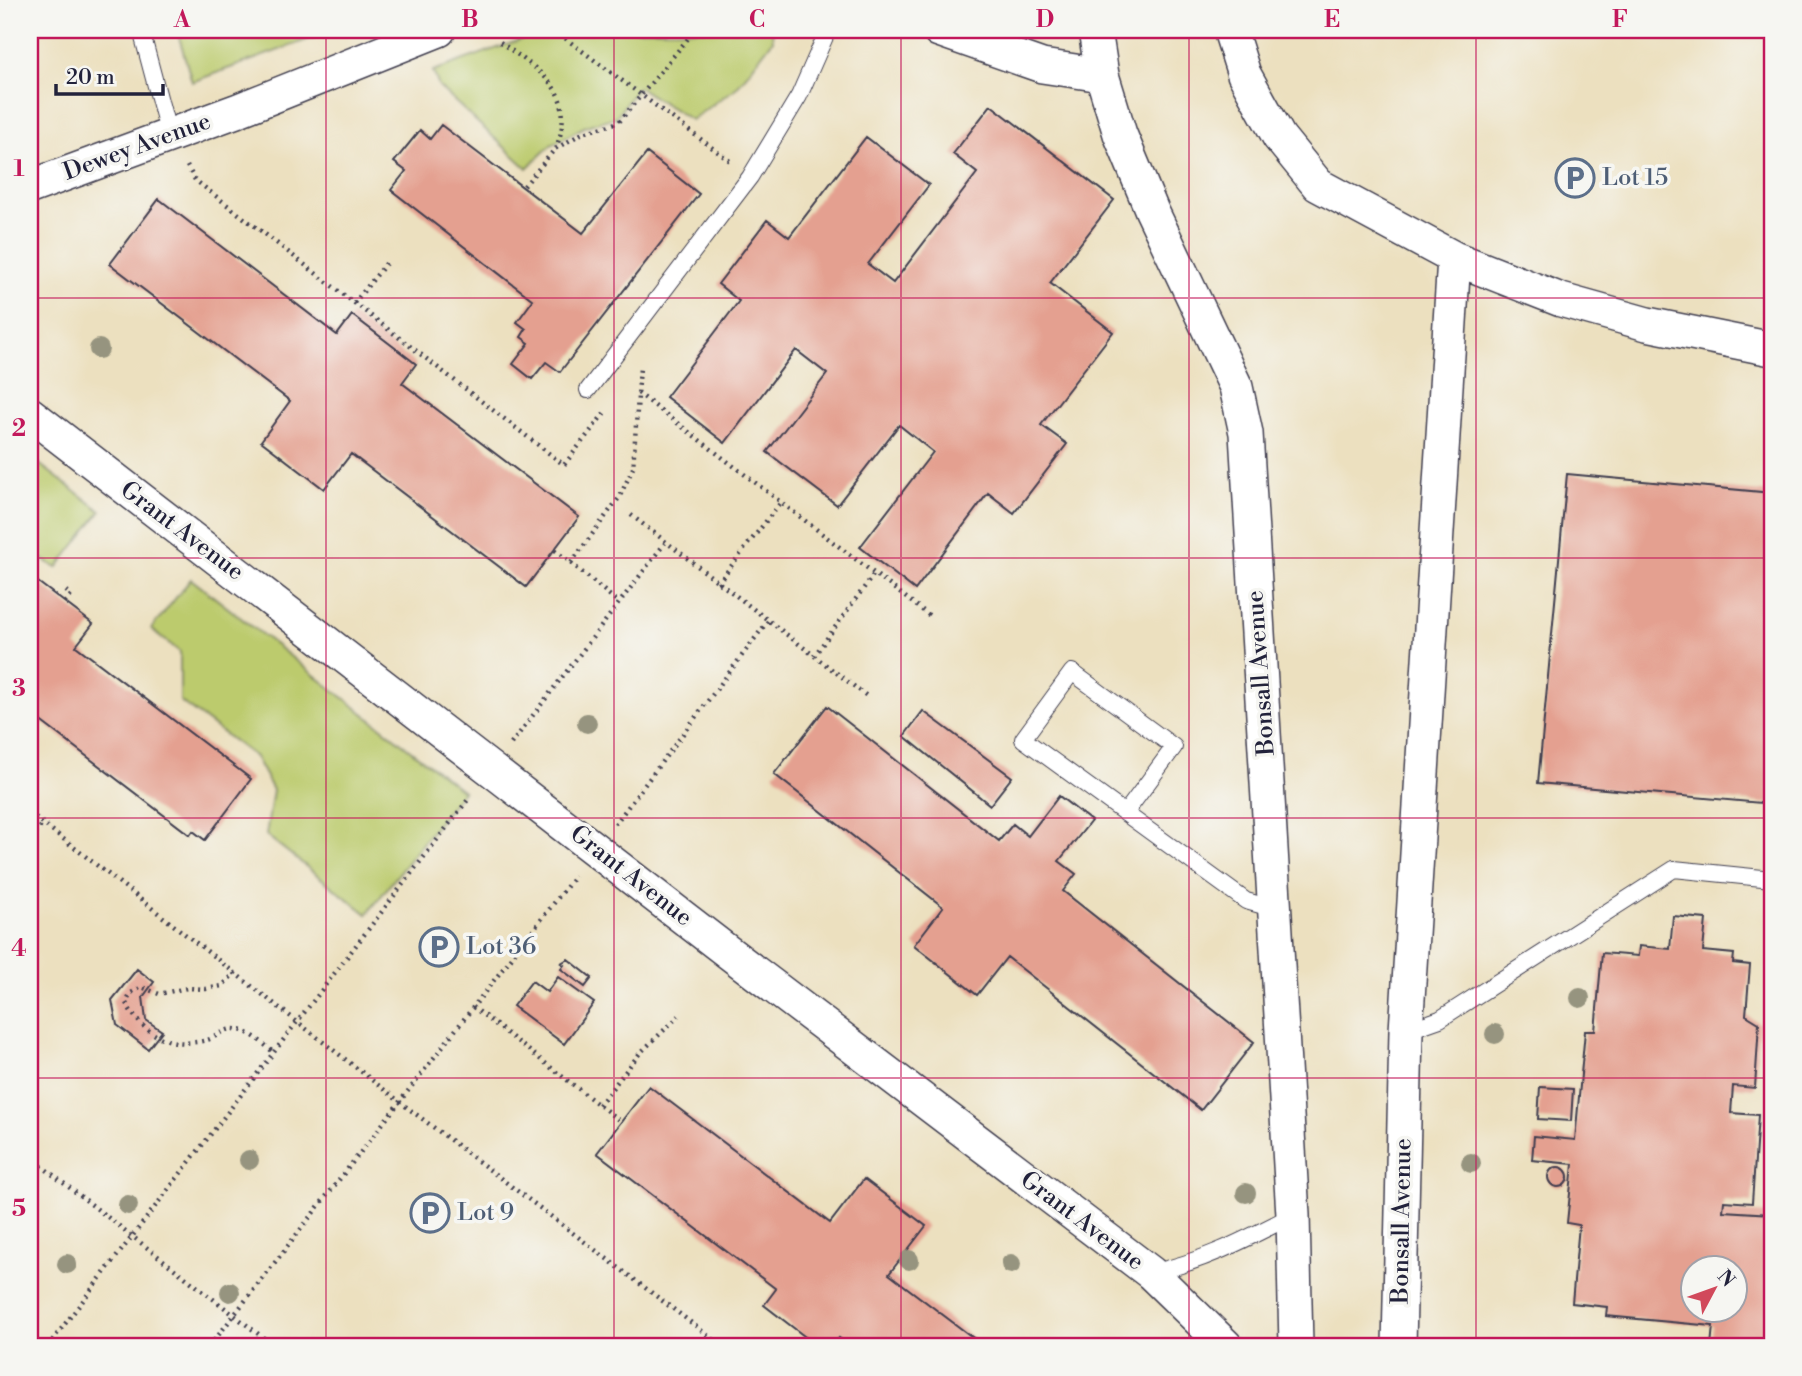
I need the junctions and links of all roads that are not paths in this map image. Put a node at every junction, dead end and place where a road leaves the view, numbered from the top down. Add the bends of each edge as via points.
1 (141, 30) edge
2 (439, 30) edge
3 (828, 30) edge
4 (939, 30) edge
5 (1095, 30) edge
6 (1230, 30) edge
7 (1102, 75) junction
8 (176, 147) junction
9 (30, 187) edge
10 (1454, 258) junction
11 (1772, 349) edge
12 (588, 390) dead end
13 (30, 414) edge
14 (1126, 813) junction
15 (1772, 878) edge
16 (1275, 909) junction
17 (1406, 1031) junction
18 (1293, 1215) junction
19 (1151, 1273) junction
20 (1226, 1346) edge
21 (1296, 1346) edge
22 (1399, 1346) edge

1 - 8 lane
2 - 8 street, Dewey Avenue
3 - 12 lane via 799,96 750,177
4 - 7 street via 1042,66
5 - 7 street, Bonsall Avenue
6 - 10 street via 1244,74 1279,137 1318,185
7 - 16 street, Bonsall Avenue via 1152,211 1236,387 1246,433
8 - 9 street, Dewey Avenue
10 - 11 street via 1561,300 1647,324
10 - 17 street, Bonsall Avenue
13 - 19 street, Grant Avenue
14 - 14 lane via 1023,739 1072,672 1174,747
14 - 16 lane via 1247,901
15 - 17 lane via 1674,869 1440,1019
16 - 18 street, Bonsall Avenue
17 - 22 street, Bonsall Avenue
18 - 19 lane via 1232,1248 1190,1265
18 - 21 street, Bonsall Avenue
19 - 20 street, Grant Avenue

